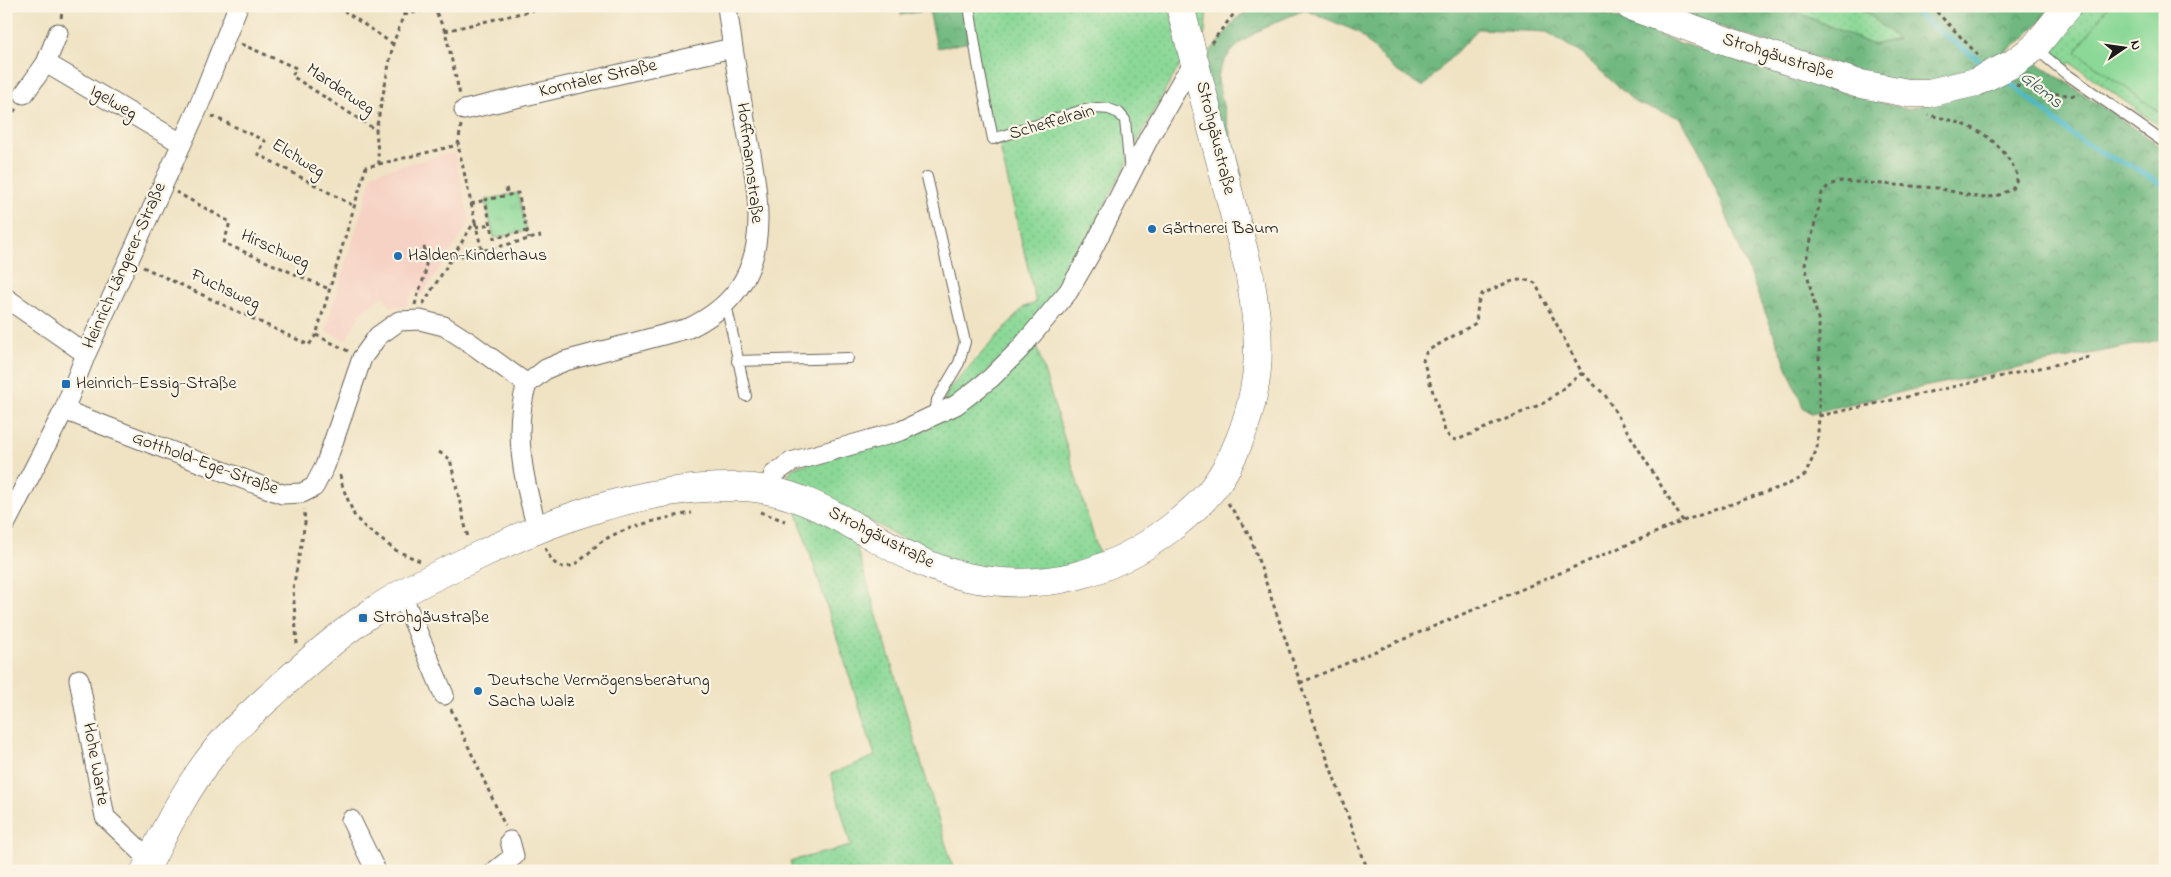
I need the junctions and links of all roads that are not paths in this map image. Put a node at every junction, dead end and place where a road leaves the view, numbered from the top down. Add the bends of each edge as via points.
1 (238, 6) edge
2 (727, 6) edge
3 (969, 6) edge
4 (1180, 6) edge
5 (1630, 6) edge
6 (2068, 6) edge
7 (58, 34) dead end
8 (732, 48) junction
9 (2034, 48) junction
10 (46, 63) junction
11 (1196, 63) junction
12 (24, 94) dead end
13 (464, 110) road end
14 (181, 143) junction
15 (2165, 143) edge
16 (1131, 176) junction
17 (927, 177) dead end
18 (6, 298) edge
19 (726, 304) junction
20 (86, 354) junction
21 (848, 358) dead end
22 (737, 361) junction
23 (527, 384) junction
24 (746, 396) dead end
25 (64, 410) junction
26 (935, 416) junction
27 (761, 500) junction
28 (6, 523) edge
29 (537, 528) junction
30 (402, 595) junction
31 (79, 679) dead end
32 (444, 695) road end
33 (351, 820) dead end
34 (510, 841) road end
35 (148, 865) edge
36 (376, 871) edge
37 (495, 871) edge

1 - 14 street, Heinrich-Längerer-Straße
2 - 8 street, Hoffmannstraße
3 - 16 lane, Scheffelrain via 993,139 1080,111 1109,109 1125,120
4 - 11 main road, Strohgäustraße
5 - 9 main road, Strohgäustraße, bridge via 1856,82 1918,93 1976,82 2012,64
6 - 9 main road
7 - 10 street
8 - 13 street, Korntaler Straße
8 - 19 street, Hoffmannstraße via 755,177 759,220 750,266 740,288
9 - 15 lane
10 - 12 street
10 - 14 street, Igelweg
11 - 16 street via 1184,77 1150,136
11 - 27 main road, Strohgäustraße via 1248,271 1256,312 1258,355 1254,391 1246,421 1214,488 1154,541 1104,568 1052,580 1004,582 964,576 928,564 795,497
14 - 20 street, Heinrich-Längerer-Straße
16 - 26 street via 1068,292 1044,322 991,378 956,405
17 - 26 lane via 966,342 959,363 936,400
18 - 20 street
19 - 22 lane
19 - 23 street, Hoffmannstraße via 689,328 565,361 546,368
20 - 25 street, Heinrich-Längerer-Straße
21 - 22 lane
22 - 24 lane
23 - 25 street, Gotthold-Ege-Straße via 444,326 420,320 400,321 378,336 362,358 326,466 314,487 302,493 282,494
23 - 29 street via 519,423 528,498
25 - 28 street, Heinrich-Längerer-Straße
26 - 27 street via 901,431 791,462 774,474
27 - 29 main road, Strohgäustraße via 741,486 702,488 656,494 587,511
29 - 30 main road, Strohgäustraße
30 - 32 street
30 - 35 main road, Strohgäustraße via 363,618 305,665 218,747 176,808
31 - 35 street, Hohe Warte via 105,817
33 - 36 street
34 - 37 street via 514,856

